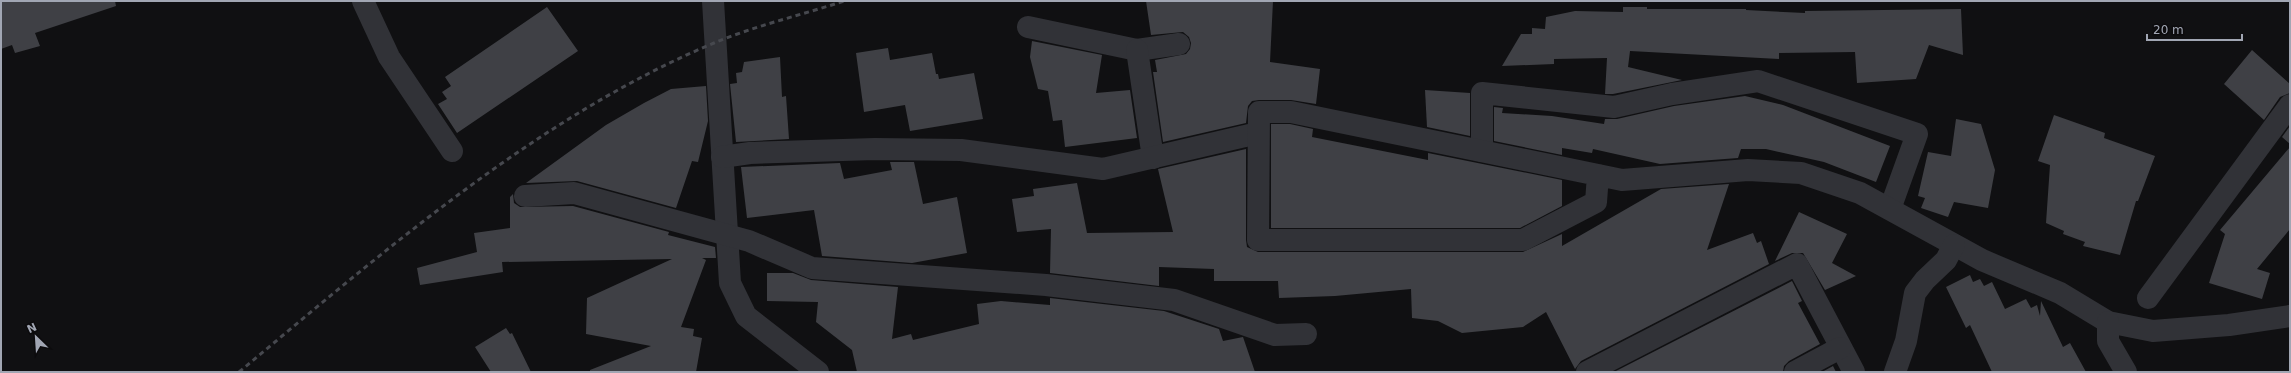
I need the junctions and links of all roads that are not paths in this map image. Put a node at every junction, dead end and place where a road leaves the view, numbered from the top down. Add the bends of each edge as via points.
1 (363, 1) edge
2 (713, 1) edge
3 (1028, 27) dead end
4 (1179, 44) dead end
5 (1137, 50) junction
6 (2290, 105) edge
7 (1258, 134) junction
8 (452, 151) dead end
9 (1482, 151) junction
10 (722, 158) junction
11 (1153, 158) junction
12 (1598, 175) junction
13 (525, 196) dead end
14 (1890, 209) junction
15 (726, 236) junction
16 (1954, 245) junction
17 (2148, 298) dead end
18 (2290, 316) edge
19 (2108, 322) junction
20 (1306, 334) dead end
21 (1840, 348) junction
22 (818, 372) edge
23 (1587, 372) edge
24 (1795, 372) edge
25 (1854, 372) edge
26 (1895, 372) edge
27 (2126, 372) edge

1 - 8 street via 389,58
2 - 10 street
3 - 5 street
4 - 5 street
5 - 11 street
6 - 17 street
7 - 9 street via 1259,112 1291,112
7 - 11 street
7 - 12 street via 1258,240 1523,240 1596,202
9 - 12 street
9 - 14 street via 1482,92 1614,107 1672,94 1758,81 1917,134
10 - 11 street via 750,153 859,149 961,150 1103,169
10 - 15 street
12 - 14 street via 1622,180 1748,170 1801,173 1860,192
13 - 15 street via 574,193
14 - 16 street
15 - 20 street via 749,241 812,268 1046,285 1174,300 1275,335
15 - 22 street via 730,283 746,316
16 - 19 street via 1982,260 2060,293
16 - 26 street via 1946,260 1915,293 1906,341
18 - 19 street via 2229,325 2153,331
19 - 27 street via 2108,341
21 - 23 street via 1797,264
21 - 24 street
21 - 25 street

